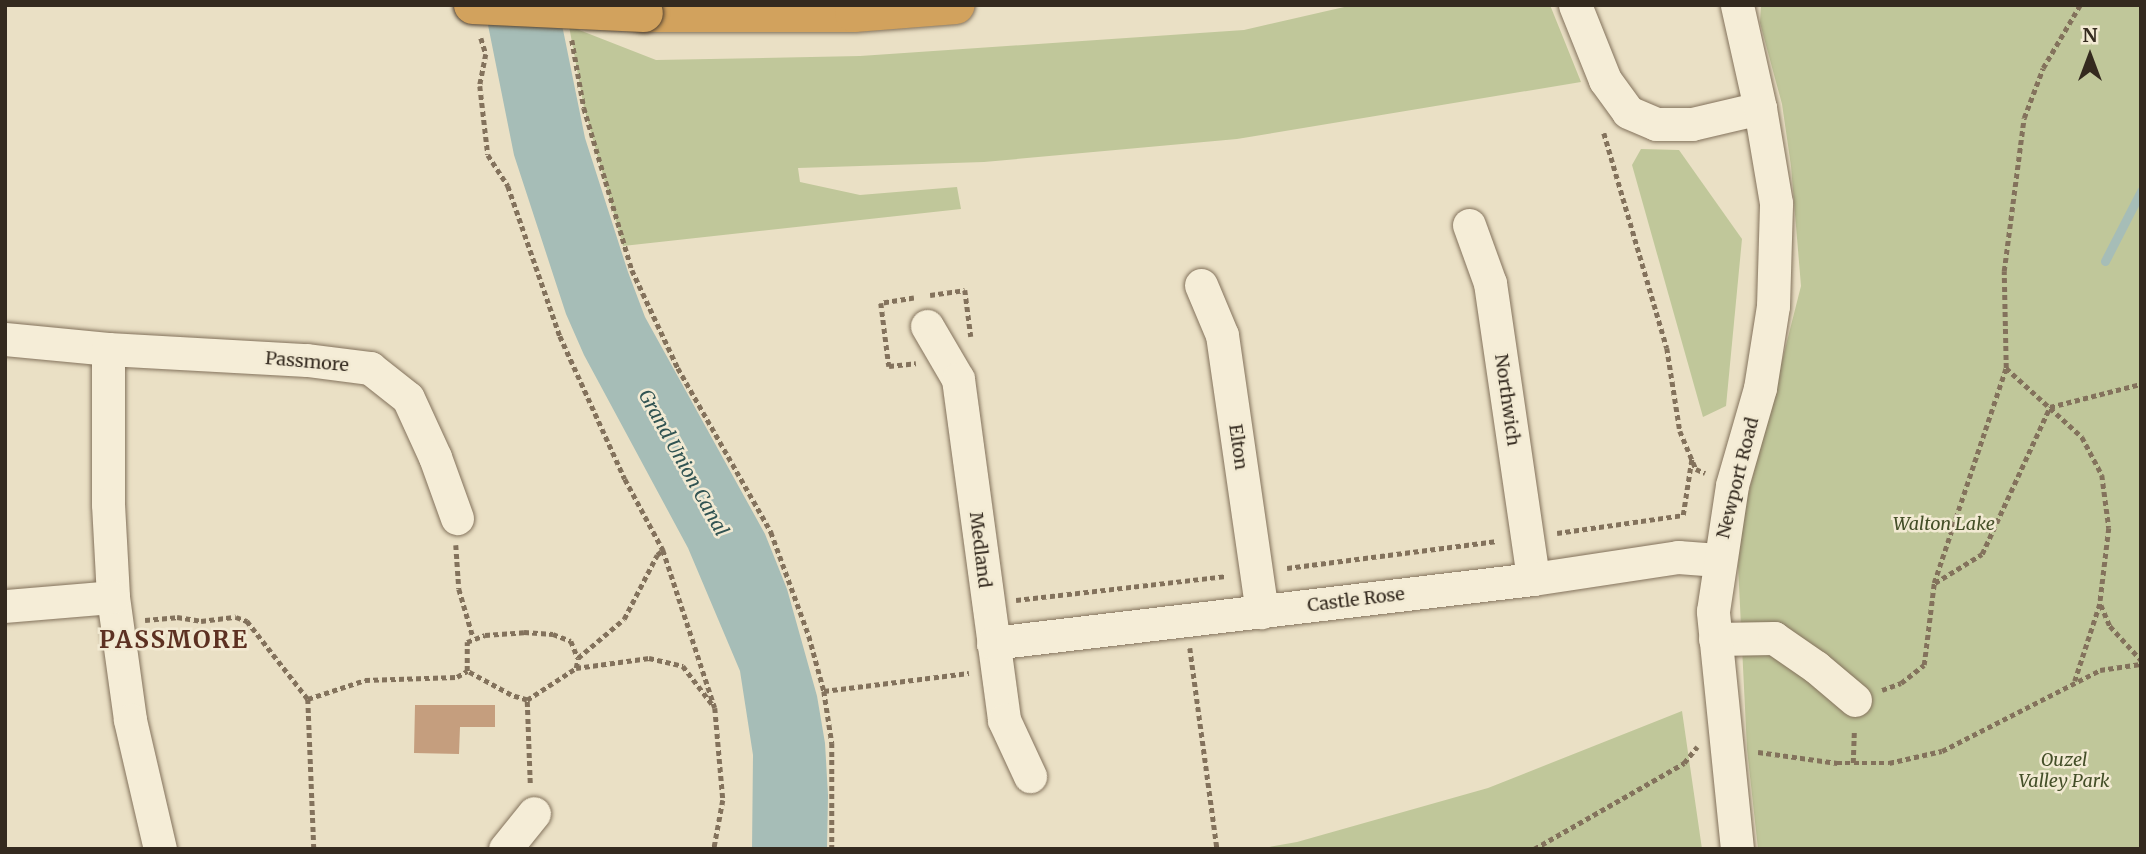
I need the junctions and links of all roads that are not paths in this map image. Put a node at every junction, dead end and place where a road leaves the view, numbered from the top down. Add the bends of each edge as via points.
1 (956, 5) edge
2 (1575, 5) edge
3 (1737, 5) edge
4 (476, 18) edge
5 (1760, 108) junction
6 (1469, 225) dead end
7 (1201, 285) dead end
8 (927, 326) dead end
9 (5, 339) edge
10 (108, 349) junction
11 (457, 518) road end
12 (1718, 560) junction
13 (1533, 579) junction
14 (5, 606) edge
15 (115, 610) junction
16 (1262, 612) junction
17 (1715, 639) junction
18 (995, 656) junction
19 (1855, 700) road end
20 (1030, 776) dead end
21 (534, 813) dead end
22 (160, 849) edge
23 (505, 849) edge
24 (1737, 849) edge

1 - 4 highway, bridge via 854,13
2 - 5 street via 1605,80 1628,112 1656,124 1692,124
3 - 5 street, Newport Road
5 - 12 street, Newport Road via 1776,203 1773,306 1760,388 1732,485
6 - 13 street, Northwich via 1490,283
7 - 16 street, Elton via 1222,335
8 - 18 street, Medland via 958,379
9 - 10 street, Passmore
10 - 11 street, Passmore via 370,368 408,398
10 - 15 street via 108,504
12 - 13 street, Castle Rose via 1678,557
12 - 17 street, Newport Road
13 - 16 street, Castle Rose
14 - 15 street
15 - 22 street via 130,720
16 - 18 street, Castle Rose
17 - 19 street via 1774,638
17 - 24 street, Newport Road
18 - 20 street, Medland via 1004,720
21 - 23 street

